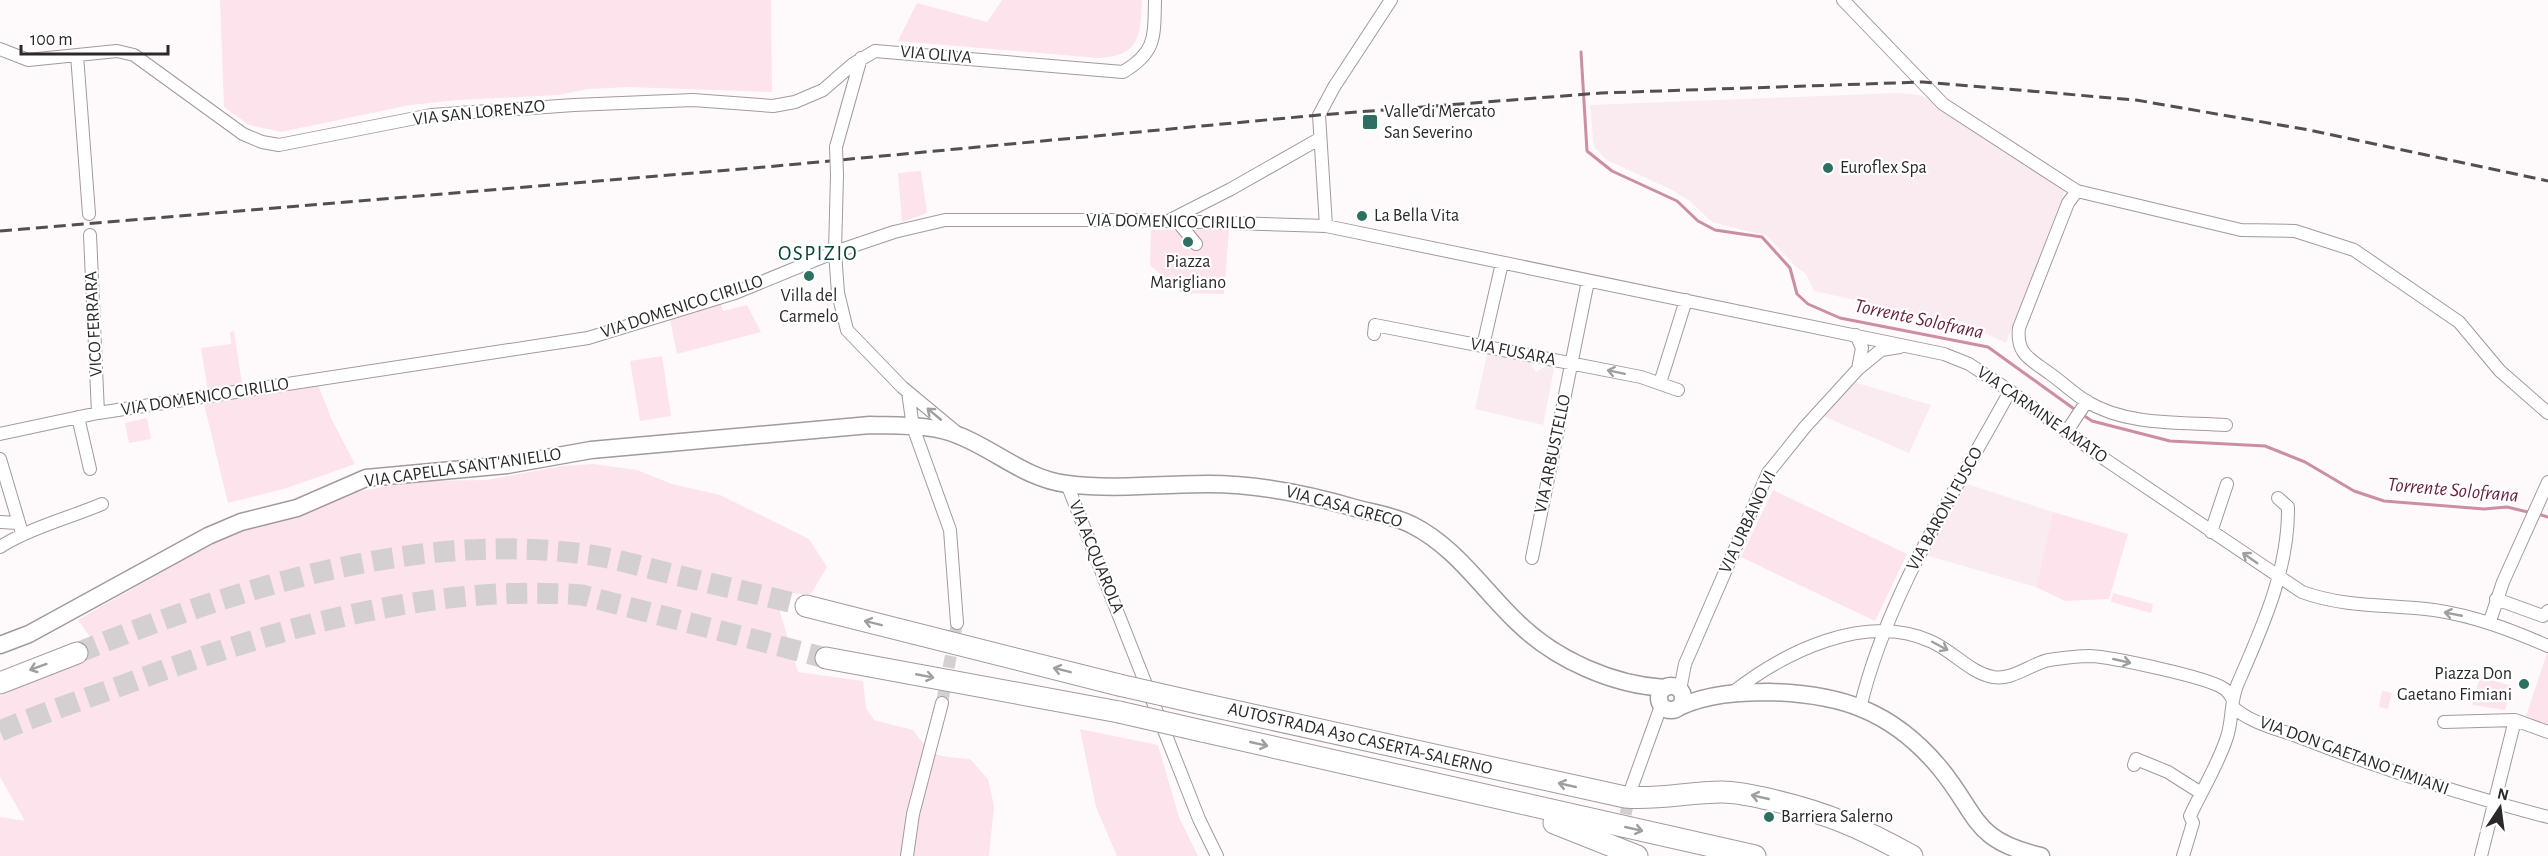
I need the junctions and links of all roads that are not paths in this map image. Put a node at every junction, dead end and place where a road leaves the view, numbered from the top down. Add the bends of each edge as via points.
1 (1155, 0) edge
2 (1391, 0) edge
3 (1843, 0) edge
4 (0, 49) edge
5 (77, 55) junction
6 (861, 58) junction
7 (1319, 139) junction
8 (2077, 191) junction
9 (89, 214) dead end
10 (1173, 222) junction
11 (1326, 226) junction
12 (90, 235) dead end
13 (1196, 244) dead end
14 (835, 252) junction
15 (1502, 263) junction
16 (1588, 280) junction
17 (1686, 300) junction
18 (1374, 334) dead end
19 (1856, 335) junction
20 (1878, 345) junction
21 (1483, 346) junction
22 (1862, 348) junction
23 (1572, 363) junction
24 (1858, 369) junction
25 (1660, 382) junction
26 (1678, 390) dead end
27 (2010, 391) junction
28 (908, 392) junction
29 (2085, 404) junction
30 (99, 413) junction
31 (2548, 413) edge
32 (78, 417) junction
33 (2226, 425) dead end
34 (2070, 426) junction
35 (913, 427) junction
36 (0, 434) edge
37 (960, 435) junction
38 (0, 459) edge
39 (90, 469) dead end
40 (2548, 482) edge
41 (1067, 484) junction
42 (2227, 484) dead end
43 (2278, 498) dead end
44 (102, 504) dead end
45 (0, 522) edge
46 (20, 528) junction
47 (2211, 532) junction
48 (0, 547) edge
49 (1532, 558) dead end
50 (2279, 578) junction
51 (2496, 599) junction
52 (806, 606) tunnel mouth
53 (2548, 611) edge
54 (2490, 621) junction
55 (957, 623) tunnel mouth
56 (1884, 631) junction
57 (2546, 643) edge
58 (0, 645) edge
59 (77, 653) tunnel mouth
60 (826, 658) tunnel mouth
61 (0, 682) edge
62 (1732, 693) junction
63 (1673, 698) junction
64 (942, 703) tunnel mouth
65 (2233, 703) junction
66 (1860, 708) junction
67 (2511, 720) junction
68 (2444, 722) dead end
69 (2548, 732) edge
70 (2134, 765) dead end
71 (1430, 783) junction
72 (1631, 789) tunnel mouth
73 (2201, 793) junction
74 (2489, 802) junction
75 (2548, 818) edge
76 (907, 856) edge
77 (1217, 856) edge
78 (1637, 856) edge
79 (1755, 856) edge
80 (1912, 856) edge
81 (2041, 856) edge
82 (2182, 856) edge
83 (2481, 856) edge

1 - 6 street, VIA OLIVA via 1150,50 1123,72 892,51 874,51
2 - 7 street via 1327,98 1319,115
3 - 8 street via 1943,104
4 - 5 street, VIA SAN LORENZO via 28,60
5 - 6 street, VIA SAN LORENZO via 117,51 134,55 243,134 279,145 431,115 693,100 773,106 823,90
5 - 9 street
6 - 14 street, bridge via 836,147
7 - 10 street
7 - 11 street
8 - 29 street via 2068,203 2019,328 2017,343
8 - 31 street via 2241,230 2295,231 2354,249 2458,322 2499,371
10 - 11 street, VIA DOMENICO CIRILLO
10 - 13 street
10 - 14 street, VIA DOMENICO CIRILLO via 945,220
11 - 15 street, VIA DOMENICO CIRILLO
12 - 30 street, VICO FERRARA
14 - 28 street, VIA ACQUAROLA via 838,294 847,330
14 - 30 street, VIA DOMENICO CIRILLO via 735,293 588,338
15 - 16 street
15 - 21 street
16 - 17 street
16 - 23 street, VIA ARBUSTELLO
17 - 19 street
17 - 25 street
18 - 21 street, VIA FUSARA via 1375,325
19 - 20 street
19 - 22 street
20 - 22 street
20 - 24 street, VIA URBANO VI
20 - 27 street, VIA CARMINE AMATO via 1908,346 1944,354 1969,364
21 - 23 street, VIA FUSARA
22 - 24 street
25 -> 23 street, VIA FUSARA
23 - 49 street, VIA ARBUSTELLO
24 - 63 street, VIA URBANO VI via 1768,473
25 - 26 street, VIA FUSARA
27 - 34 street, VIA CARMINE AMATO
27 - 56 street, VIA BARONI FUSCO via 1930,532
28 - 35 street
37 -> 28 street, VIA ACQUAROLA
29 - 33 street via 2114,414 2157,421
29 - 34 street
30 - 32 street, VIA DOMENICO CIRILLO
32 - 36 street, VIA DOMENICO CIRILLO
32 - 39 street
34 - 47 street, VIA CARMINE AMATO
35 - 37 main road, VIA CAPELLA SANT'ANIELLO
35 - 55 street via 950,530
35 - 58 main road, VIA CAPELLA SANT'ANIELLO via 870,425 662,443 591,450 507,465 366,478 297,508 241,522 208,536 29,634
37 - 41 main road, VIA ACQUAROLA via 1024,471
38 - 46 street
40 - 51 street
41 - 63 main road, VIA CASA GRECO via 1270,487 1410,524 1470,570 1519,624 1546,645 1578,664
41 - 77 street, VIA ACQUAROLA
42 - 47 street
43 - 50 street via 2288,507
44 - 46 street via 39,530
45 - 46 street
46 - 48 street
50 -> 47 street, VIA CARMINE AMATO
54 -> 50 street, VIA CARMINE AMATO via 2433,610 2335,602 2302,592
50 - 65 street
51 - 53 street via 2543,616
51 - 54 street
80 -> 52 highway, AUTOSTRADA A30 CASERTA-SALERNO, bridge via 1839,818 1747,794 1625,797 1119,685
54 - 57 street, VIA CARMINE AMATO
56 - 62 street via 1863,632 1788,657
56 -> 65 street via 1909,632 1930,640 1977,671 1995,678 2046,661 2092,656 2204,680 2224,688
56 - 66 street, VIA BARONI FUSCO
59 -> 61 highway
60 -> 71 highway, AUTOSTRADA A30 CASERTA-SALERNO, bridge via 1119,712
62 - 63 main road, VIA CASA GRECO
62 - 66 main road, VIA CASA GRECO via 1827,696
63 - 72 street via 1655,727
64 - 76 street via 913,814
65 - 73 street via 2223,749
65 - 74 street, VIA DON GAETANO FIMIANI via 2256,720 2368,764
66 - 81 main road, VIA CASA GRECO via 1906,734 1938,766 1988,835 2006,846
67 - 68 street
67 - 69 street
67 - 74 street
70 - 73 street via 2136,759 2149,763
71 - 78 highway via 1575,830
71 -> 79 highway, AUTOSTRADA A30 CASERTA-SALERNO
73 - 82 street via 2190,816 2193,823
74 - 75 street, VIA DON GAETANO FIMIANI
74 - 83 street

